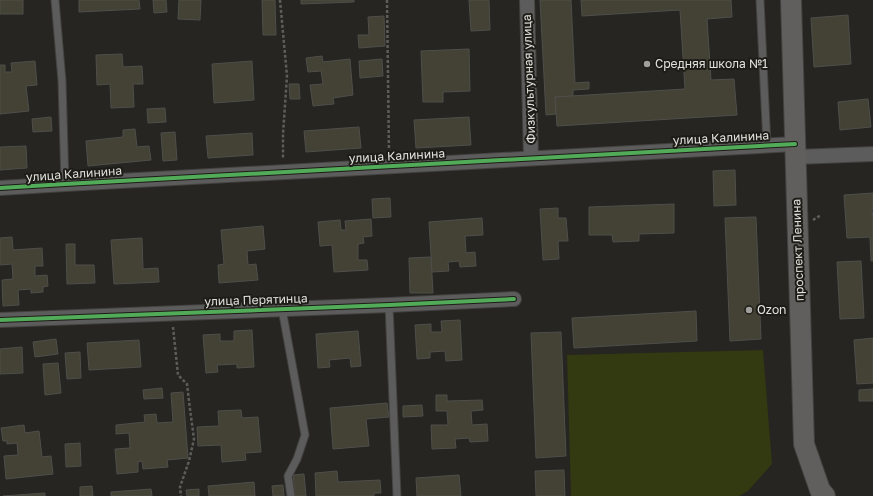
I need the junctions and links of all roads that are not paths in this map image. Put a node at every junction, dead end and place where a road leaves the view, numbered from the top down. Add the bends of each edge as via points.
1 (55, 0) edge
2 (527, 0) edge
3 (760, 0) edge
4 (791, 0) edge
5 (767, 146) junction
6 (796, 150) junction
7 (873, 154) edge
8 (531, 158) junction
9 (65, 184) junction
10 (0, 188) edge
11 (514, 299) dead end
12 (389, 305) junction
13 (282, 309) junction
14 (0, 320) edge
15 (291, 496) edge
16 (398, 496) edge
17 (825, 496) edge

1 - 9 lane via 62,81
2 - 8 street, Физкультурная улица
3 - 5 lane
4 - 6 main road, проспект Ленина
5 - 6 street, улица Калинина
5 - 8 street, улица Калинина
6 - 7 street, улица Калинина
6 - 17 main road, проспект Ленина via 804,444 820,490
8 - 9 street, улица Калинина
9 - 10 street, улица Калинина
11 - 12 street, улица Перятинца
12 - 13 street, улица Перятинца
12 - 16 lane
13 - 14 street, улица Перятинца
13 - 15 lane via 306,435 288,476

